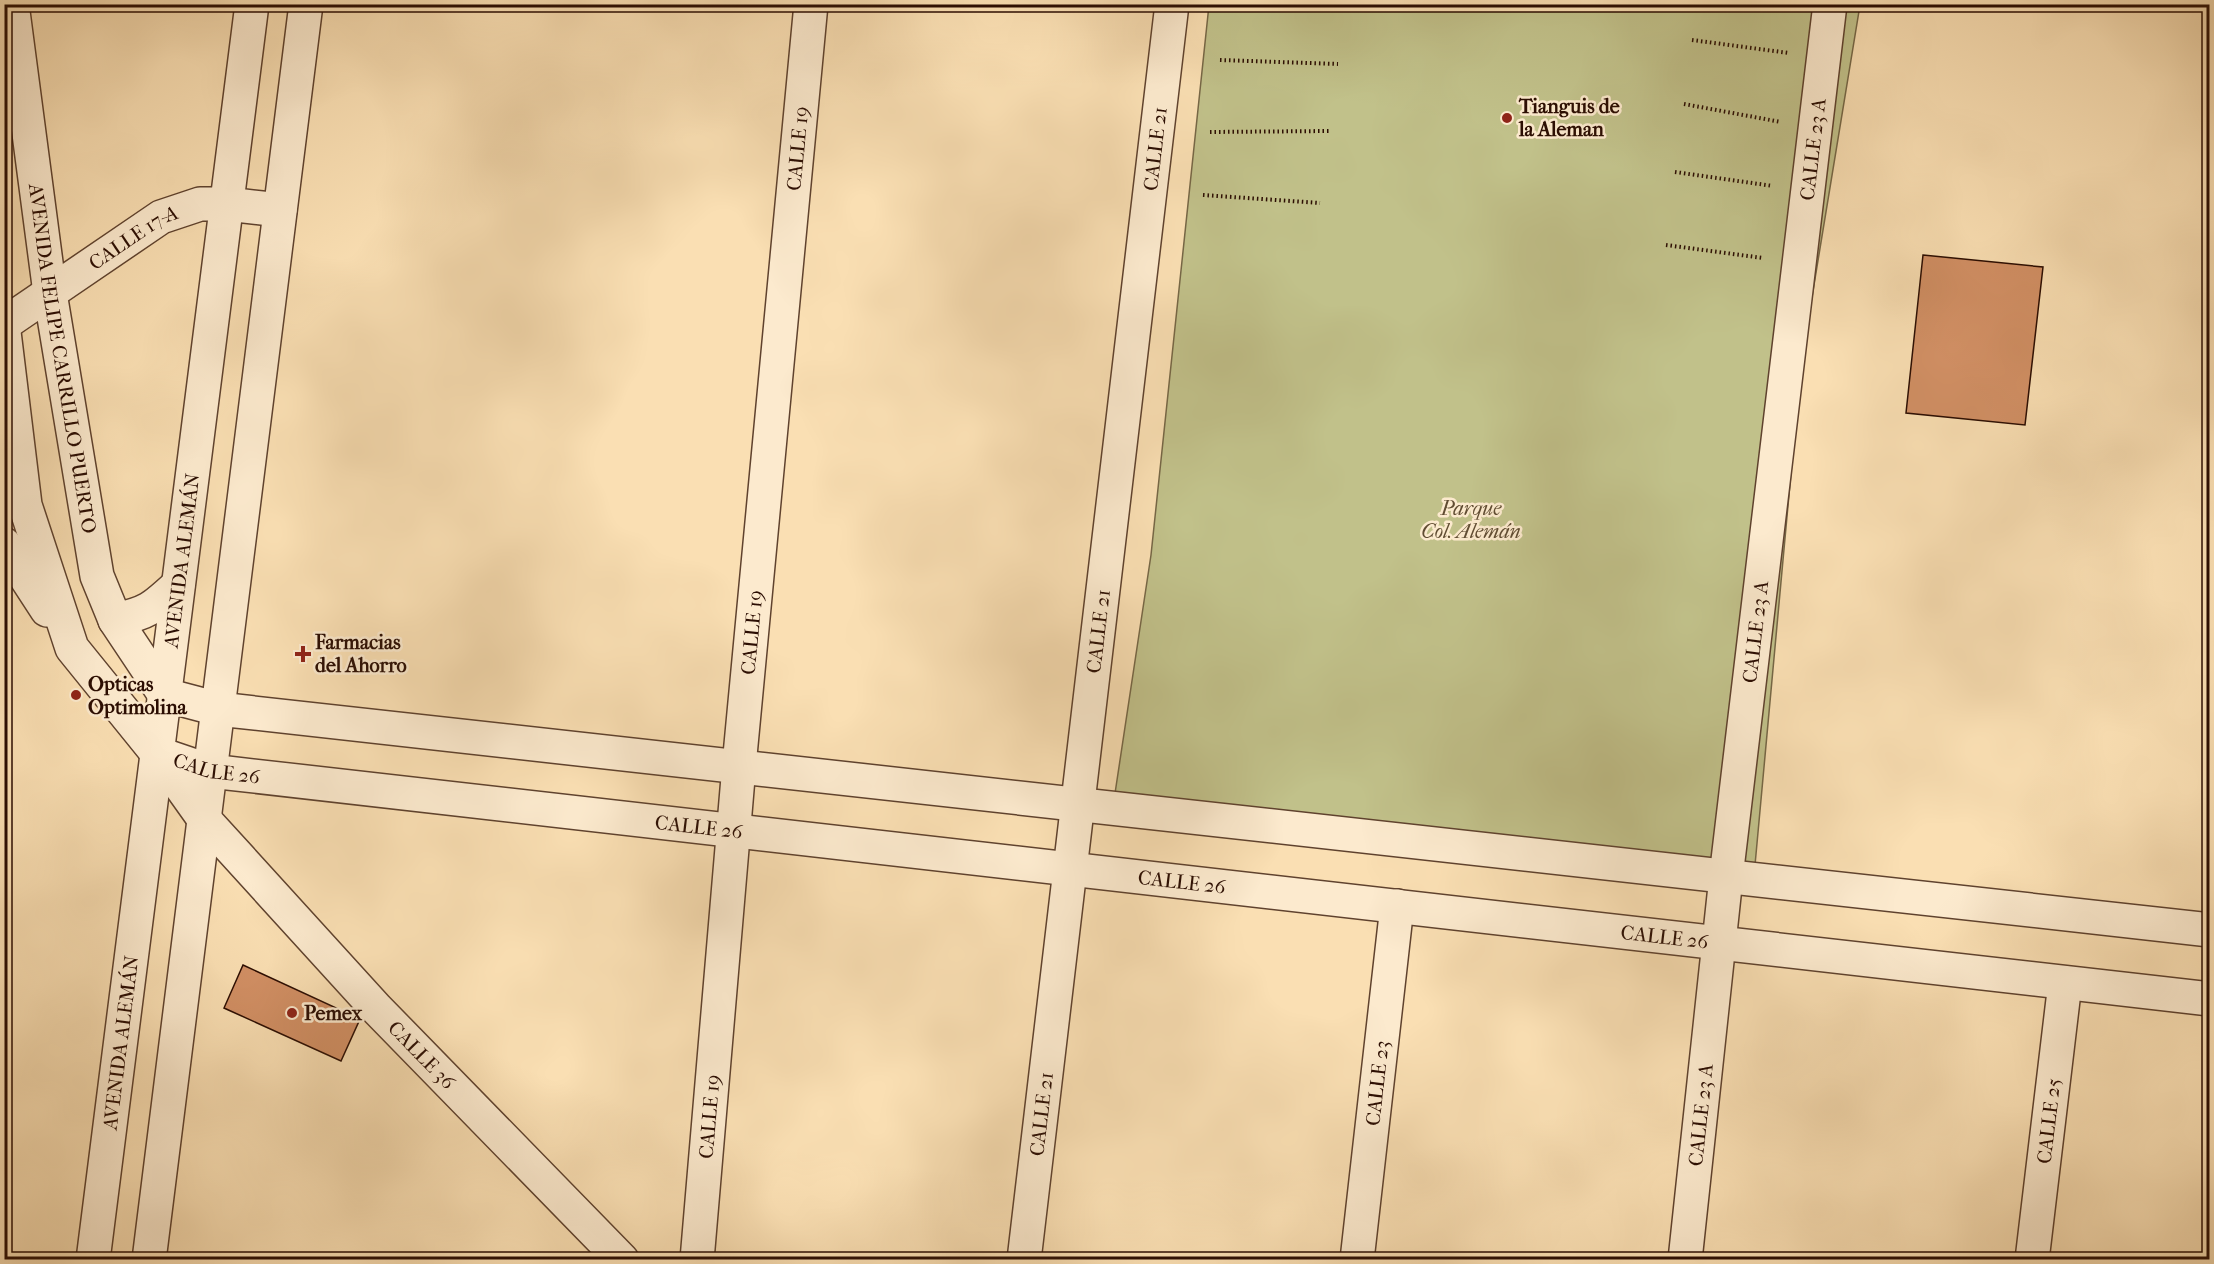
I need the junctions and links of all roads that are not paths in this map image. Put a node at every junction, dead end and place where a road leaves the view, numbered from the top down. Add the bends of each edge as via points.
1 (12, 4) edge
2 (252, 4) edge
3 (306, 4) edge
4 (811, 4) edge
5 (1172, 4) edge
6 (1830, 4) edge
7 (227, 204) junction
8 (280, 210) junction
9 (50, 293) junction
10 (4, 324) edge
11 (4, 332) edge
12 (4, 544) edge
13 (178, 585) junction
14 (115, 620) junction
15 (72, 648) junction
16 (165, 695) junction
17 (218, 709) junction
18 (157, 753) junction
19 (739, 766) junction
20 (210, 771) junction
21 (1079, 805) junction
22 (204, 819) junction
23 (734, 831) junction
24 (1070, 869) junction
25 (1726, 877) junction
26 (1397, 906) junction
27 (2210, 930) edge
28 (1719, 943) junction
29 (2065, 983) junction
30 (2210, 999) edge
31 (93, 1260) edge
32 (149, 1260) edge
33 (622, 1260) edge
34 (697, 1260) edge
35 (1024, 1260) edge
36 (1357, 1260) edge
37 (1685, 1260) edge
38 (2032, 1260) edge

1 - 9 street, AVENIDA FELIPE CARRILLO PUERTO
2 - 7 street, AVENIDA ALEMÁN
3 - 8 street
4 - 19 street, CALLE 19
5 - 21 street, CALLE 21
6 - 25 street, CALLE 23 A
7 - 8 street, CALLE 17-A
7 - 9 street, CALLE 17-A via 200,204 161,217
7 - 13 street, AVENIDA ALEMÁN
8 - 17 street
9 - 10 street, CALLE 17-A
9 - 14 street, AVENIDA FELIPE CARRILLO PUERTO via 97,576
11 - 15 street via 25,505
12 - 15 street
13 - 14 street via 142,614
13 - 16 street, AVENIDA ALEMÁN
14 - 16 street, AVENIDA FELIPE CARRILLO PUERTO
15 - 18 street
16 - 17 street
16 - 18 street, AVENIDA ALEMÁN
17 - 19 street
17 - 20 street
18 - 20 street, CALLE 26
18 - 22 street, CALLE 36
18 - 31 street, AVENIDA ALEMÁN
19 - 21 street
19 - 23 street, CALLE 19
20 - 22 street
20 - 23 street, CALLE 26
21 - 24 street, CALLE 21
21 - 25 street
22 - 32 street
22 - 33 street, CALLE 36 via 377,1009
23 - 24 street, CALLE 26
23 - 34 street, CALLE 19
24 - 26 street, CALLE 26
24 - 35 street, CALLE 21
25 - 27 street
25 - 28 street, CALLE 23 A
26 - 28 street, CALLE 26
26 - 36 street, CALLE 23
28 - 29 street, CALLE 26
28 - 37 street, CALLE 23 A
29 - 30 street, CALLE 26
29 - 38 street, CALLE 25

